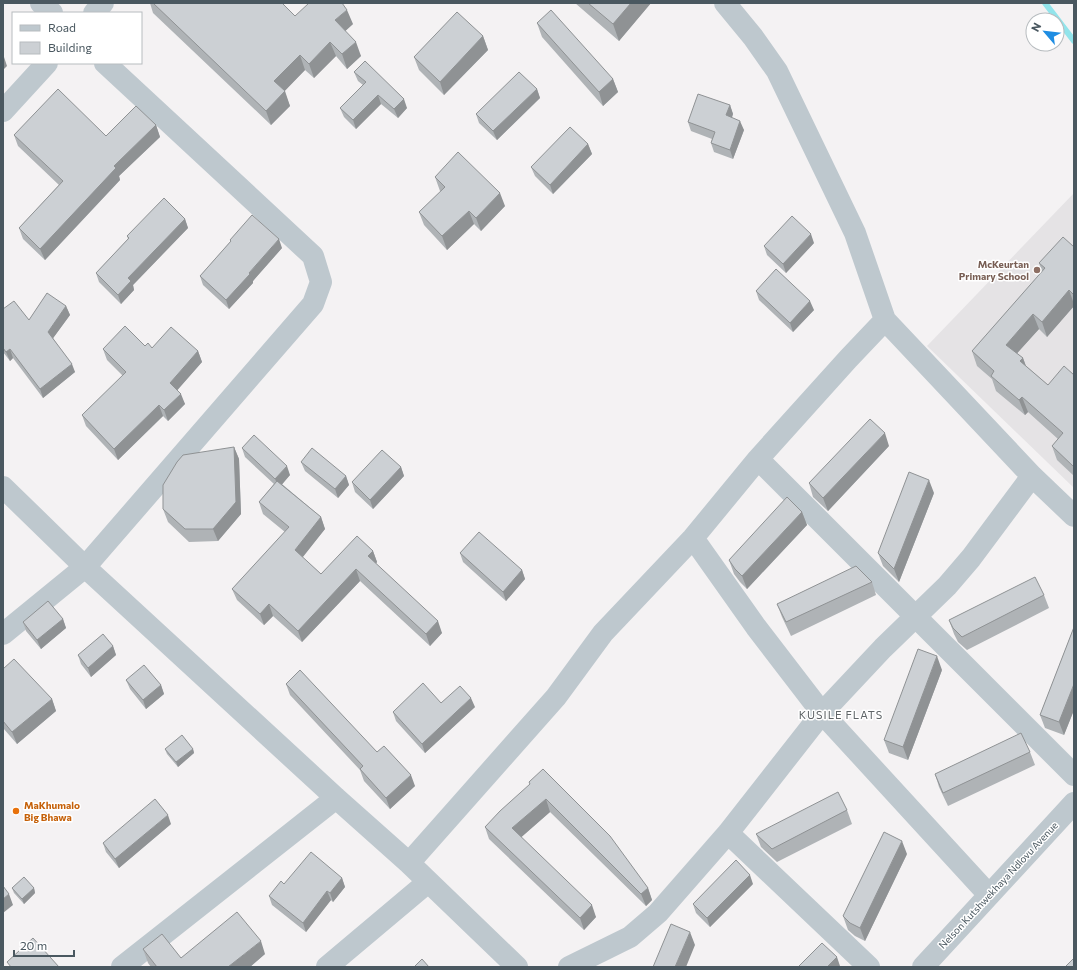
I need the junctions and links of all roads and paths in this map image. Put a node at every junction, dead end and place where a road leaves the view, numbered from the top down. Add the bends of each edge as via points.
1 (41, 3) edge
2 (103, 3) edge
3 (725, 3) edge
4 (51, 12) edge
5 (95, 12) edge
6 (46, 64) edge
7 (106, 64) edge
8 (3, 111) edge
9 (885, 320) junction
10 (758, 459) junction
11 (1032, 476) junction
12 (3, 487) edge
13 (1074, 516) edge
14 (693, 538) junction
15 (85, 567) junction
16 (915, 616) junction
17 (3, 634) edge
18 (822, 713) junction
19 (1074, 775) edge
20 (336, 798) junction
21 (1074, 803) edge
22 (728, 833) junction
23 (409, 863) junction
24 (428, 882) junction
25 (989, 895) junction
26 (127, 966) edge
27 (327, 967) edge
28 (517, 967) edge
29 (568, 967) edge
30 (869, 967) edge
31 (923, 967) edge

1 - 4 street
2 - 5 street
3 - 9 street via 777,71 854,233
6 - 8 street
7 - 15 street via 313,256 321,282 313,304
9 - 10 street
9 - 11 street
10 - 14 street
10 - 16 street
11 - 13 street
11 - 16 street via 971,558 947,586
12 - 15 street
14 - 18 street via 756,627
14 - 23 street via 603,633 556,697
15 - 17 street
15 - 20 street
16 - 18 street
16 - 19 street
18 - 22 street
18 - 25 street
20 - 23 street
20 - 26 street
21 - 25 street, Nelson Kutshwekhaya Ndlovu Avenue
22 - 29 street via 658,913 623,940
22 - 30 street
23 - 24 street
24 - 27 street
24 - 28 street
25 - 31 street, Nelson Kutshwekhaya Ndlovu Avenue

